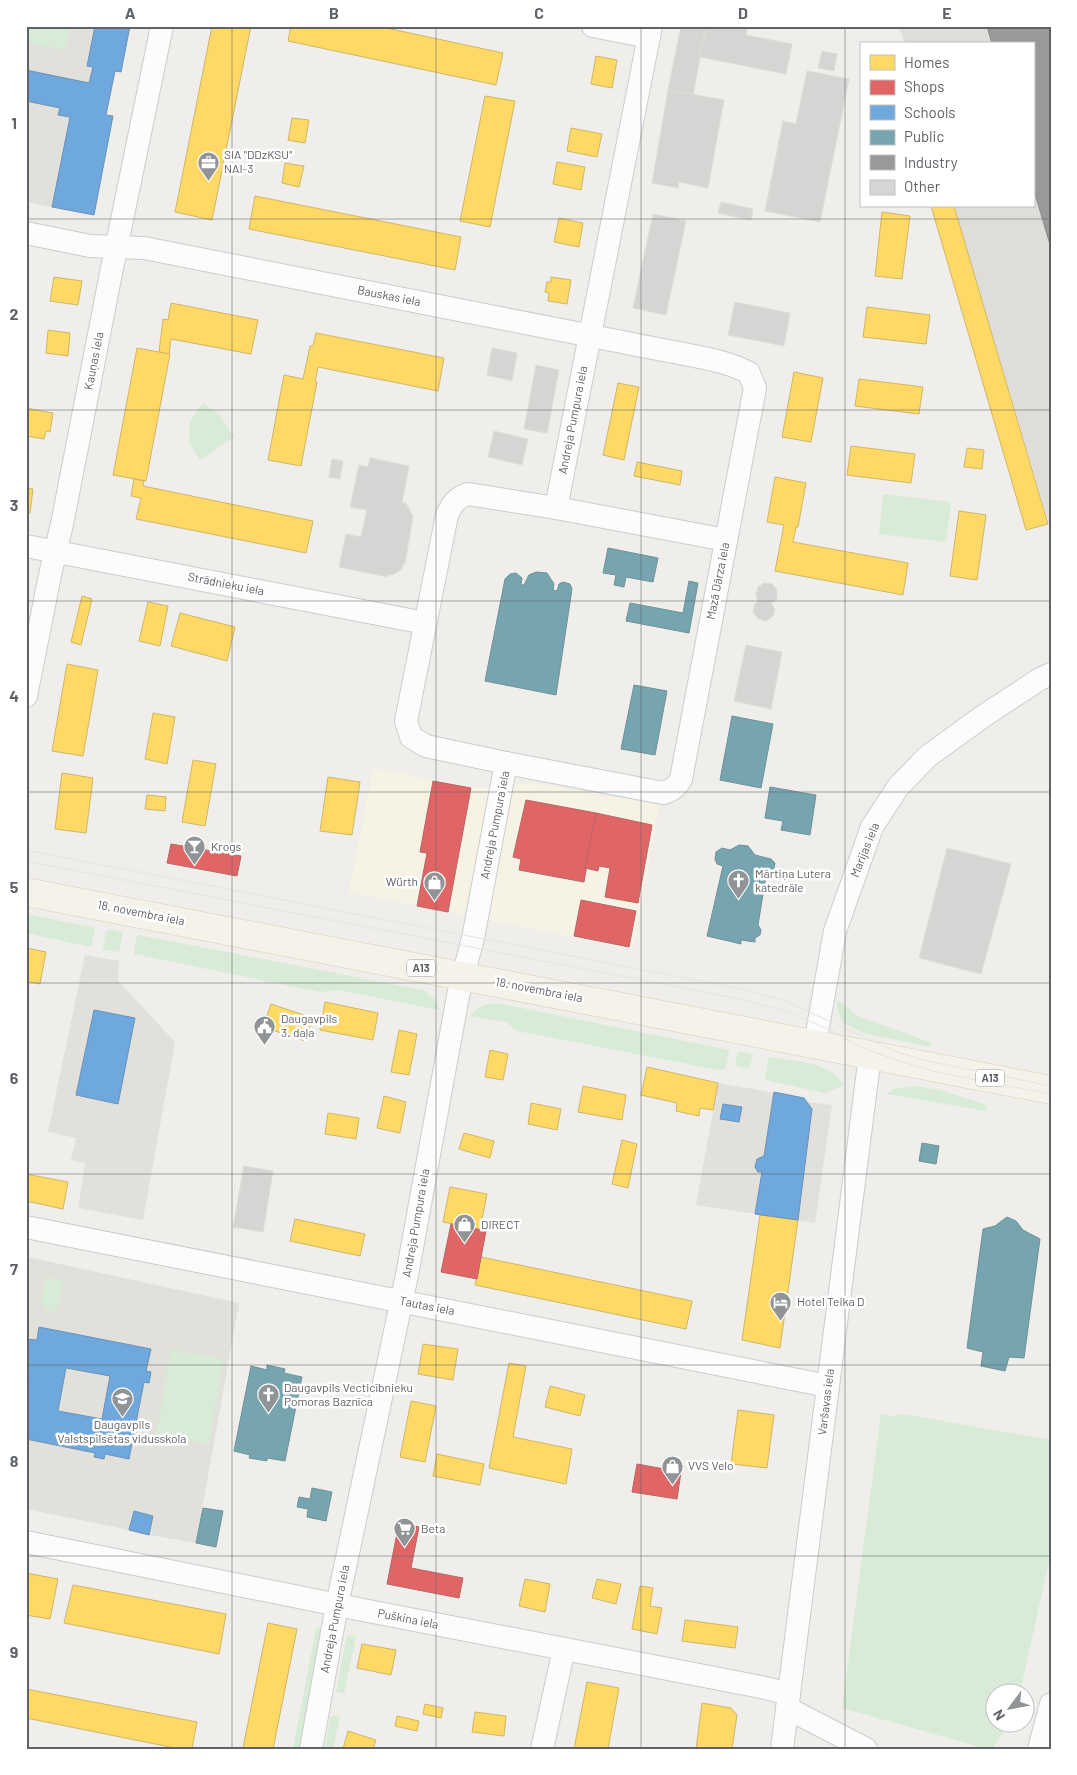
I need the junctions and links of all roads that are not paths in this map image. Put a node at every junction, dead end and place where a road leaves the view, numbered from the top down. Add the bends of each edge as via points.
1 (162, 26) edge
2 (594, 26) edge
3 (650, 32) edge
4 (26, 233) edge
5 (117, 247) junction
6 (590, 336) junction
7 (748, 373) joint
8 (556, 508) junction
9 (726, 540) junction
10 (26, 546) edge
11 (55, 551) junction
12 (426, 623) junction
13 (1051, 674) edge
14 (26, 696) edge
15 (506, 763) junction
16 (26, 892) edge
17 (464, 976) junction
18 (815, 1044) junction
19 (870, 1055) junction
20 (1051, 1090) edge
21 (26, 1227) edge
22 (401, 1300) junction
23 (828, 1386) junction
24 (26, 1542) edge
25 (337, 1604) junction
26 (564, 1649) junction
27 (788, 1701) junction
28 (1051, 1704) edge
29 (311, 1749) edge
30 (542, 1749) edge
31 (782, 1749) edge
32 (866, 1749) edge
33 (1039, 1749) edge

1 - 5 street, Kauņas iela
2 - 3 street
3 - 6 street, Andreja Pumpura iela
4 - 5 street, Bauskas iela via 90,246
5 - 6 street, Bauskas iela via 144,248 208,260
5 - 11 street, Kauņas iela
6 - 7 street, Bauskas iela via 734,365
6 - 8 street, Andreja Pumpura iela
7 - 9 street, Mazā Dārza iela via 755,388
8 - 9 street
8 - 12 street, Andreja Pumpura iela via 468,494 460,496 447,515
9 - 15 street, Mazā Dārza iela via 681,780 675,788 663,793
10 - 11 street, Strādnieku iela
11 - 12 street, Strādnieku iela
11 - 14 street, Kauņas iela
12 - 15 street, Andreja Pumpura iela via 406,721 411,737 426,746
13 - 18 street, Marijas iela via 982,717 927,757 893,794 872,827 835,931
15 - 17 street, Andreja Pumpura iela
16 - 17 main road, 18. novembra iela / A13
17 - 18 main road, 18. novembra iela / A13
17 - 22 street, Andreja Pumpura iela
18 - 19 main road, 18. novembra iela / A13
19 - 20 main road, 18. novembra iela / A13
19 - 23 street, Varšavas iela
21 - 22 street, Tautas iela
22 - 23 street, Tautas iela
22 - 25 street, Andreja Pumpura iela
23 - 27 street, Varšavas iela
24 - 25 street, Puškina iela
25 - 26 street, Puškina iela
25 - 29 street, Andreja Pumpura iela
26 - 27 street, Puškina iela
26 - 30 street
27 - 31 street, Varšavas iela
27 - 32 street, Puškina iela
28 - 33 street

